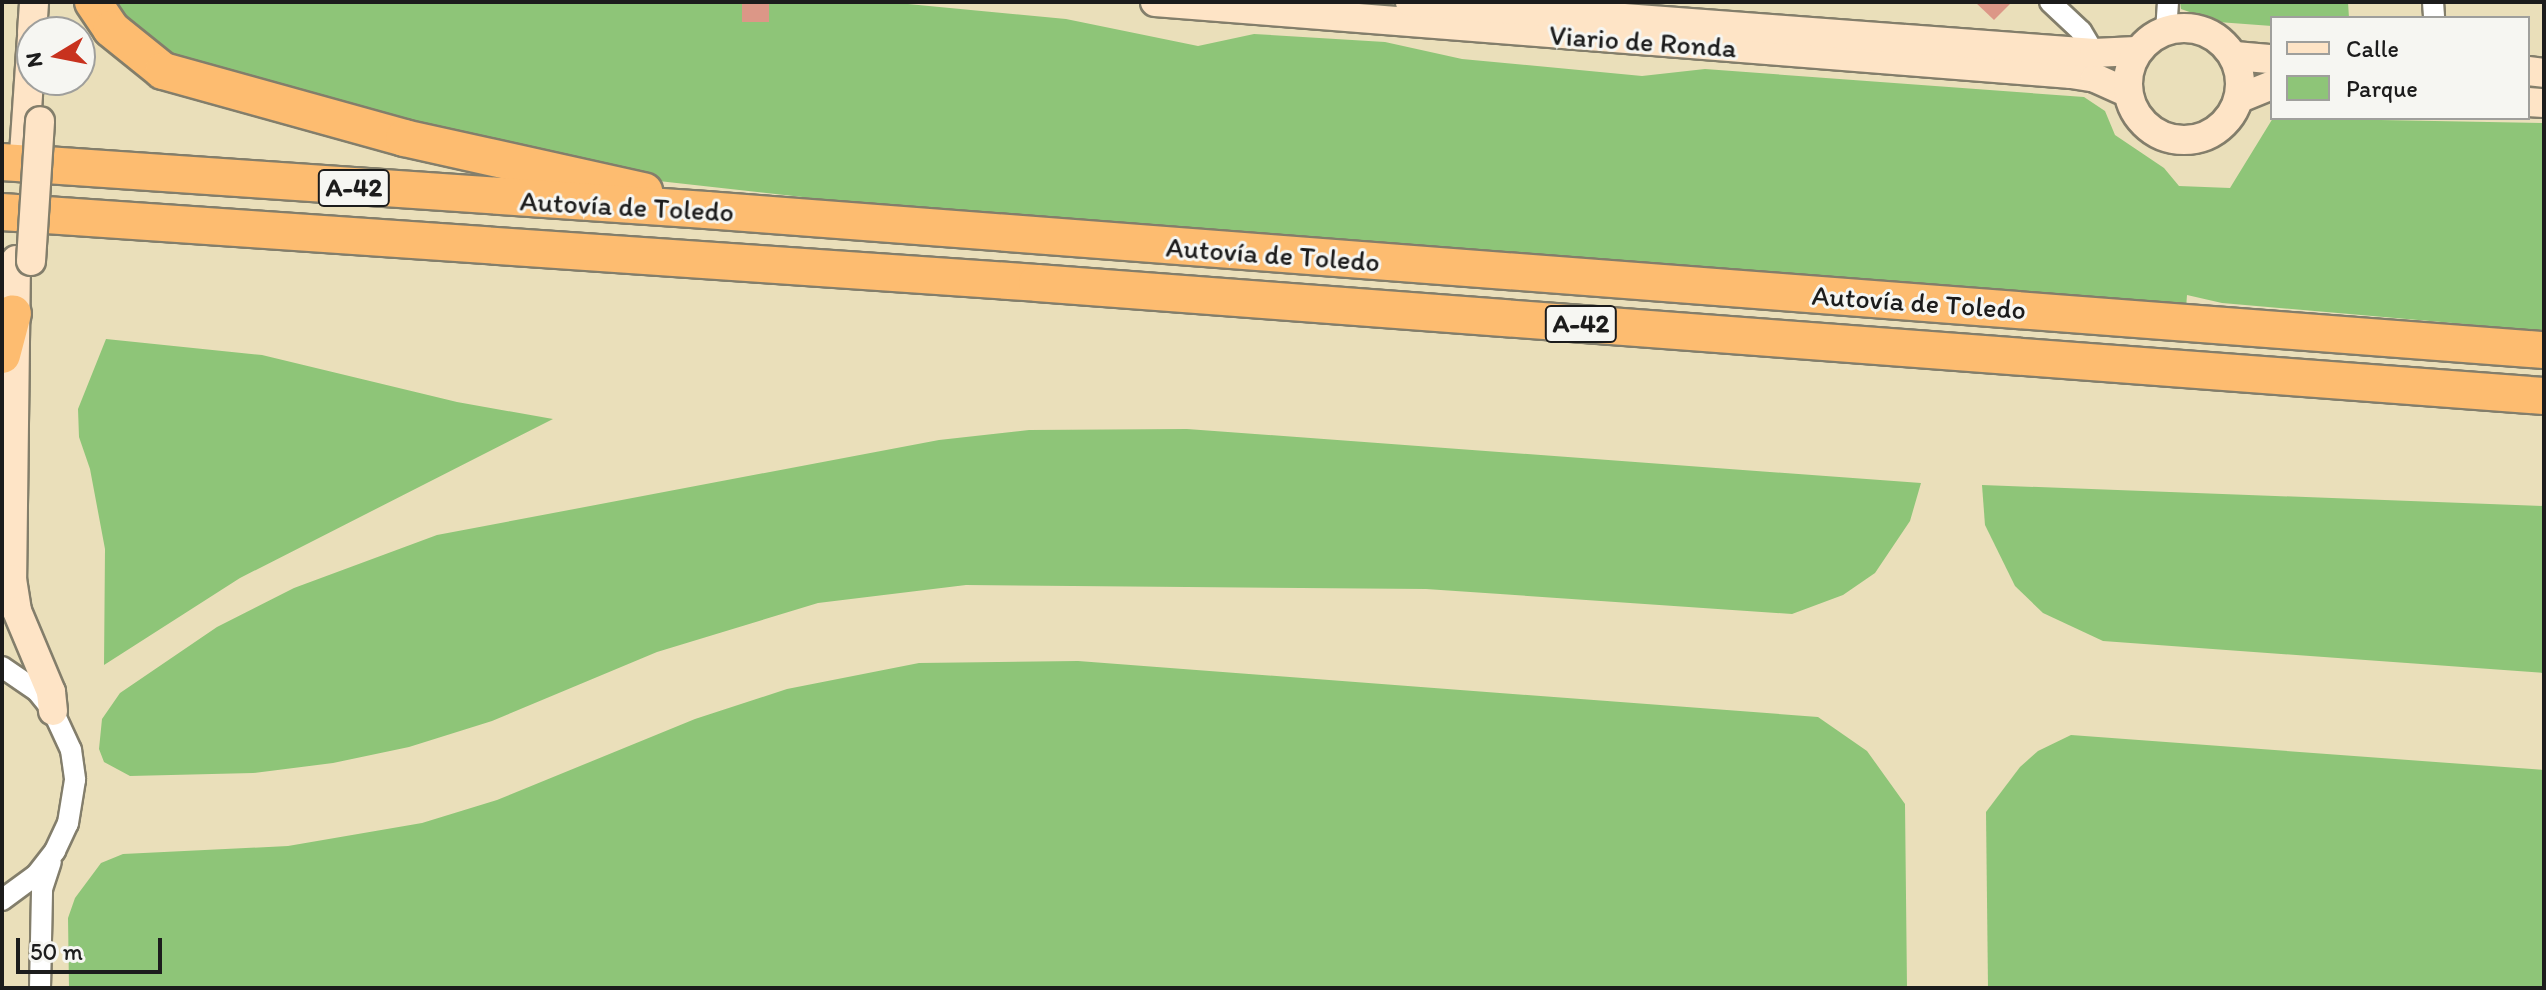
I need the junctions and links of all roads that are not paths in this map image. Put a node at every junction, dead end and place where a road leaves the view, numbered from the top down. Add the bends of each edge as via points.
1 (93, 2) edge
2 (1155, 2) edge
3 (1423, 2) edge
4 (2050, 2) edge
5 (2168, 2) edge
6 (1191, 3) edge
7 (1676, 12) edge
8 (2166, 31) junction
9 (2136, 51) junction
10 (2094, 53) junction
11 (2235, 56) junction
12 (2270, 59) edge
13 (2270, 86) edge
14 (2128, 93) junction
15 (33, 96) edge
16 (38, 96) edge
17 (2240, 98) junction
18 (33, 120) junction
19 (15, 188) edge
20 (706, 210) junction
21 (23, 261) junction
22 (13, 313) junction
23 (2544, 350) edge
24 (2, 355) edge
25 (2544, 396) edge
26 (14, 404) junction
27 (12, 506) junction
28 (2, 539) edge
29 (2, 667) edge
30 (53, 711) junction
31 (55, 851) junction
32 (2, 900) edge
33 (40, 988) edge

1 - 20 highway via 111,29 163,71 260,102 678,198
2 - 6 main road, Viario de Ronda
3 - 7 main road, Viario de Ronda
4 - 10 street via 2081,31
5 - 8 street
6 - 14 main road, Viario de Ronda via 2071,74
7 - 10 main road, Viario de Ronda
8 - 9 main road
8 - 11 main road via 2202,32
9 - 10 main road, Viario de Ronda
9 - 14 main road
11 - 12 main road
11 - 17 main road
13 - 17 main road
14 - 17 main road via 2147,124 2179,140 2203,138 2220,129
15 - 18 main road
16 - 18 main road
18 - 19 main road, bridge
19 - 20 highway, Autovía de Toledo / A-42
19 - 21 main road, bridge
19 - 25 highway, Autovía de Toledo / A-42 via 1037,283
20 - 23 highway, Autovía de Toledo / A-42
21 - 22 main road
21 - 26 main road
22 - 24 highway
22 - 26 main road
26 - 27 main road
27 - 28 main road
27 - 30 main road via 17,611 51,692
29 - 30 street via 37,691
30 - 31 street via 71,750 75,780 68,823
31 - 32 street via 36,875
31 - 33 street via 42,889

